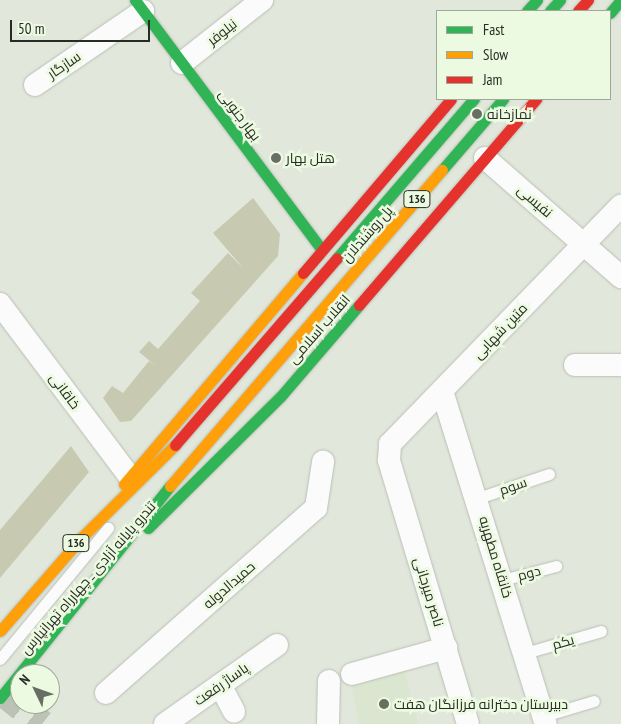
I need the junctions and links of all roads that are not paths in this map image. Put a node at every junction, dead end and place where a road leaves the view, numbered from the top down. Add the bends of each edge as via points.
1 (262, 0) edge
2 (560, 0) edge
3 (588, 0) edge
4 (621, 0) edge
5 (537, 5) edge
6 (139, 6) edge
7 (579, 10) edge
8 (611, 12) edge
9 (182, 63) junction
10 (36, 85) dead end
11 (450, 100) edge
12 (473, 100) edge
13 (502, 100) edge
14 (526, 104) edge
15 (485, 158) junction
16 (621, 206) edge
17 (585, 244) junction
18 (321, 249) junction
19 (621, 276) edge
20 (331, 299) joint
21 (0, 304) edge
22 (575, 365) dead end
23 (621, 365) edge
24 (442, 391) junction
25 (389, 460) joint
26 (160, 462) junction
27 (323, 462) dead end
28 (548, 474) dead end
29 (130, 477) junction
30 (176, 478) junction
31 (478, 498) junction
32 (82, 536) junction
33 (111, 565) junction
34 (556, 566) dead end
35 (502, 580) junction
36 (3, 624) edge
37 (601, 631) dead end
38 (277, 644) dead end
39 (446, 648) junction
40 (525, 653) junction
41 (0, 659) edge
42 (352, 674) dead end
43 (0, 678) edge
44 (329, 681) dead end
45 (220, 685) junction
46 (106, 693) dead end
47 (0, 698) edge
48 (594, 701) dead end
49 (234, 711) dead end
50 (545, 720) edge
51 (165, 724) edge
52 (328, 724) edge
53 (468, 724) edge

1 - 9 street, نیلوفر
2 - 5 main road
3 - 7 main road
4 - 8 main road
6 - 9 main road, بهار جنوبی
6 - 10 street, سازگار
9 - 18 main road, بهار جنوبی
11 - 18 main road
12 - 26 main road, پل روشندلان / 136
13 - 20 main road, پل روشندلان / 136
14 - 15 main road, انقلاب اسلامی
15 - 17 street, نفیسی
15 - 33 main road, انقلاب اسلامی via 281,396
16 - 17 street, متین شهابی
17 - 19 street, نفیسی
17 - 24 street, متین شهابی
18 - 29 main road
20 - 30 main road, انقلاب اسلامی / 136
21 - 29 street, خاقانی
22 - 23 street
24 - 25 street, متین شهابی via 394,436
24 - 31 street, خانقاه مطهریه
25 - 39 street, ناصر میرجانی
26 - 32 main road, 136
26 - 41 lane
27 - 46 street, حمیدالدوله via 316,508
28 - 31 lane, سوم
29 - 32 main road
30 - 33 main road, انقلاب اسلامی / 136
30 - 43 lane, تندرو پایانه آزادی ـ چهارراه تهرانپارس
31 - 35 street, خانقاه مطهریه
32 - 36 main road, 136
33 - 47 main road, انقلاب اسلامی / 136
34 - 35 lane, دوم
35 - 40 street, خانقاه مطهریه
37 - 40 lane, یکم
38 - 45 street, پاساژ رفعت
39 - 42 street
39 - 53 street, ناصر میرجانی
40 - 50 street, خانقاه مطهریه
44 - 52 street
45 - 49 street
45 - 51 street, پاساژ رفعت
48 - 50 lane

